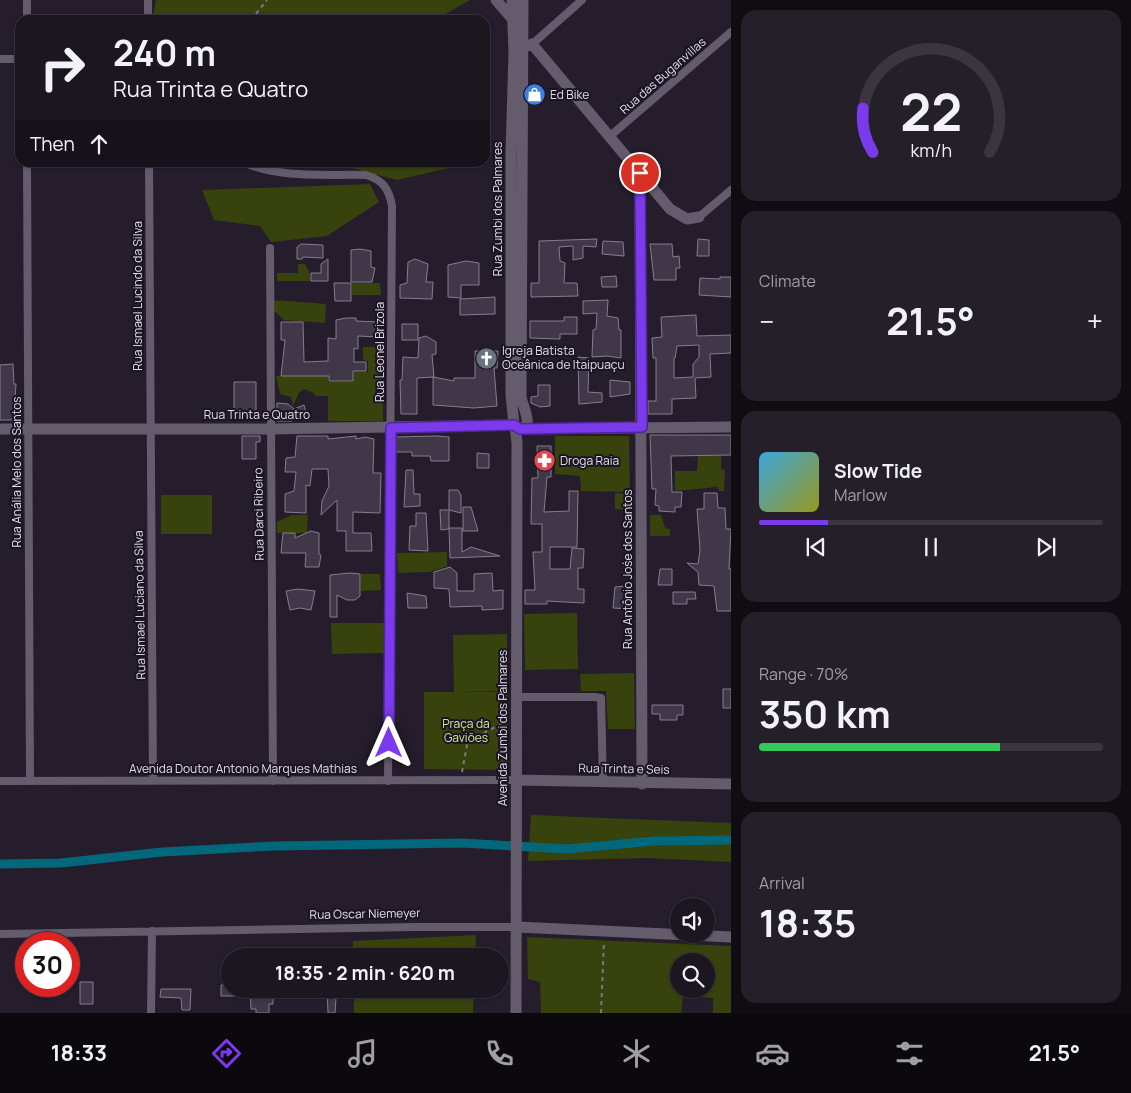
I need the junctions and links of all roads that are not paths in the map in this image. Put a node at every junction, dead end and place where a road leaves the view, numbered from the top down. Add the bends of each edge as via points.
1 (27, 0) edge
2 (148, 0) edge
3 (496, 0) edge
4 (512, 0) edge
5 (522, 0) edge
6 (582, 0) edge
7 (27, 15) edge
8 (148, 15) edge
9 (514, 21) junction
10 (731, 32) edge
11 (523, 50) junction
12 (0, 59) edge
13 (15, 59) edge
14 (610, 137) junction
15 (27, 167) edge
16 (149, 167) edge
17 (254, 167) edge
18 (640, 173) junction
19 (731, 190) edge
20 (699, 217) joint
21 (270, 248) dead end
22 (526, 416) junction
23 (517, 425) junction
24 (551, 427) junction
25 (642, 427) junction
26 (731, 427) edge
27 (28, 428) junction
28 (391, 428) junction
29 (0, 429) edge
30 (150, 429) junction
31 (270, 429) junction
32 (518, 697) junction
33 (153, 780) junction
34 (517, 780) junction
35 (0, 781) edge
36 (30, 781) junction
37 (273, 781) junction
38 (388, 781) junction
39 (603, 782) junction
40 (642, 784) junction
41 (731, 784) edge
42 (517, 927) junction
43 (152, 931) junction
44 (0, 934) edge
45 (731, 937) edge
46 (151, 1013) edge
47 (516, 1013) edge

1 - 7 street
2 - 8 street
3 - 9 street
4 - 9 street, Rua Zumbi dos Palmares
5 - 11 street
6 - 11 street
9 - 11 street, Rua Zumbi dos Palmares
10 - 14 street, Rua das Buganvillas
11 - 14 street
11 - 22 street, Rua Zumbi dos Palmares via 521,396
11 - 23 street, Rua Zumbi dos Palmares via 511,153 511,394
12 - 13 street
14 - 18 street
15 - 27 street, Rua Anália Melo dos Santos
16 - 30 street, Rua Ismael Lucindo da Silva
17 - 28 street, Rua Leonel Brizola via 282,173 366,175 376,178 390,192
18 - 20 street via 677,215 687,219
18 - 25 street, Rua Antônio Jośe dos Santos
19 - 20 street
21 - 31 street, Rua Darci Ribeiro
22 - 23 street via 518,413
22 - 24 street
23 - 24 street
23 - 28 street, Rua Trinta e Quatro
23 - 32 street, Avenida Zumbi dos Palmares
24 - 25 street
25 - 26 street
25 - 40 street, Rua Antônio Jośe dos Santos
27 - 29 street, Rua Trinta e Quatro
27 - 30 street, Rua Trinta e Quatro
27 - 36 street, Rua Anália Melo dos Santos
28 - 31 street, Rua Trinta e Quatro
28 - 38 street, Rua Leonel Brizola
30 - 31 street, Rua Trinta e Quatro
30 - 33 street, Rua Ismael Luciano da Silva
31 - 37 street, Rua Darci Ribeiro
32 - 34 street, Avenida Zumbi dos Palmares
32 - 39 street via 601,698
33 - 36 street, Avenida Doutor Antonio Marques Mathias
33 - 37 street, Avenida Doutor Antonio Marques Mathias
34 - 38 street, Avenida Doutor Antonio Marques Mathias
34 - 39 street, Rua Trinta e Seis
34 - 42 street, Avenida Zumbi dos Palmares
35 - 36 street, Avenida Doutor Antonio Marques Mathias
37 - 38 street, Avenida Doutor Antonio Marques Mathias
39 - 40 street, Rua Trinta e Seis
40 - 41 street, Rua Trinta e Seis
42 - 43 street, Rua Oscar Niemeyer
42 - 45 street, Rua Oscar Niemeyer
42 - 47 street, Avenida Zumbi dos Palmares
43 - 44 street, Rua Oscar Niemeyer
43 - 46 street

